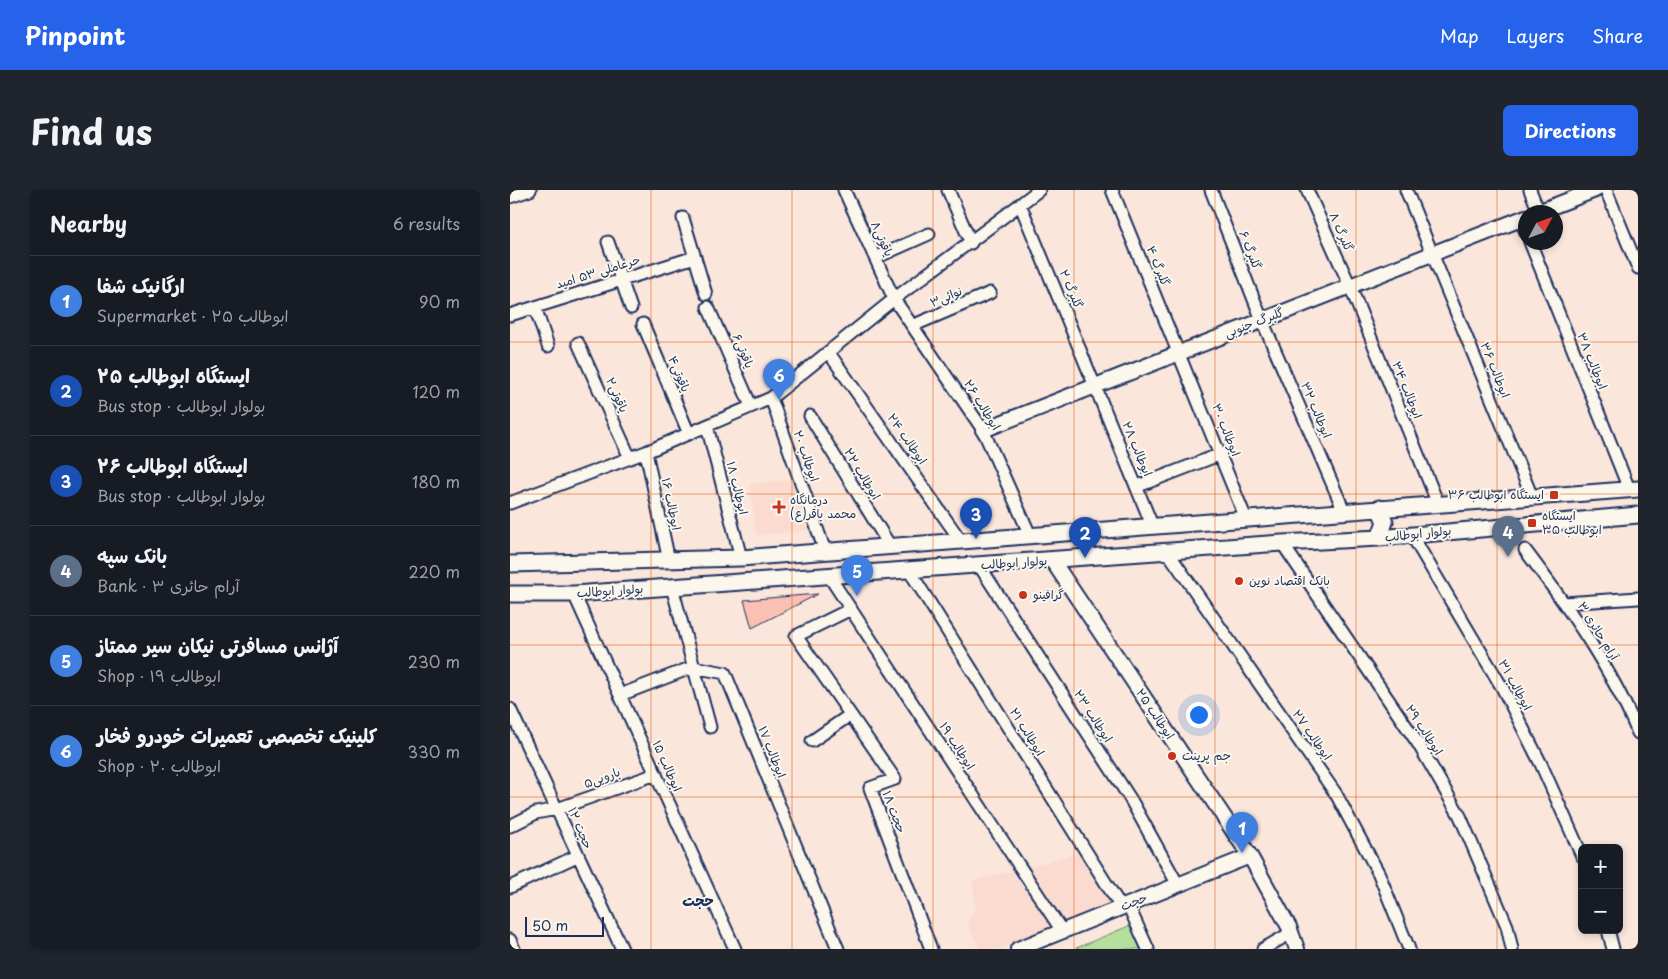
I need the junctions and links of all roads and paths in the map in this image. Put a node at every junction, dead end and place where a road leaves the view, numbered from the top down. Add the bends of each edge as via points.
1 (530, 190) edge
2 (844, 190) edge
3 (948, 190) edge
4 (1112, 190) edge
5 (1211, 190) edge
6 (1307, 190) edge
7 (1406, 190) edge
8 (1530, 190) edge
9 (1596, 190) edge
10 (1606, 190) edge
11 (1035, 191) edge
12 (510, 197) edge
13 (1020, 204) junction
14 (1535, 205) edge
15 (1556, 205) edge
16 (683, 218) dead end
17 (1518, 225) edge
18 (929, 234) dead end
19 (608, 242) dead end
20 (971, 243) junction
21 (1533, 250) edge
22 (1432, 254) junction
23 (695, 257) junction
24 (875, 258) junction
25 (1638, 268) edge
26 (621, 280) junction
27 (1350, 286) junction
28 (990, 293) dead end
29 (706, 294) dead end
30 (894, 299) junction
31 (535, 306) junction
32 (708, 306) dead end
33 (631, 308) dead end
34 (510, 314) edge
35 (1262, 320) junction
36 (643, 324) dead end
37 (912, 326) junction
38 (578, 343) dead end
39 (548, 346) dead end
40 (1179, 352) junction
41 (829, 353) junction
42 (1096, 385) junction
43 (771, 398) junction
44 (751, 406) junction
45 (810, 416) dead end
46 (707, 426) junction
47 (984, 430) junction
48 (689, 434) junction
49 (646, 452) junction
50 (1221, 454) junction
51 (630, 458) junction
52 (1138, 486) junction
53 (1634, 489) edge
54 (1532, 497) junction
55 (510, 503) edge
56 (1438, 504) junction
57 (1379, 508) junction
58 (1344, 511) junction
59 (1638, 514) edge
60 (1246, 519) junction
61 (1152, 525) junction
62 (1411, 534) junction
63 (1030, 535) junction
64 (1379, 538) junction
65 (961, 541) junction
66 (1282, 543) junction
67 (890, 546) junction
68 (1524, 550) dead end
69 (825, 551) junction
70 (1167, 551) junction
71 (763, 556) junction
72 (740, 558) junction
73 (1052, 560) junction
74 (669, 561) junction
75 (510, 564) edge
76 (980, 565) junction
77 (909, 570) junction
78 (829, 576) junction
79 (764, 581) junction
80 (672, 587) junction
81 (510, 594) edge
82 (574, 594) junction
83 (1638, 598) edge
84 (1564, 602) junction
85 (851, 609) junction
86 (693, 667) junction
87 (620, 695) junction
88 (511, 714) edge
89 (850, 715) junction
90 (710, 726) dead end
91 (1638, 733) edge
92 (812, 741) dead end
93 (656, 774) junction
94 (557, 809) junction
95 (510, 826) edge
96 (1578, 847) edge
97 (577, 856) junction
98 (1250, 856) junction
99 (1178, 885) junction
100 (510, 887) edge
101 (1125, 906) junction
102 (1062, 931) junction
103 (1291, 933) junction
104 (1609, 934) edge
105 (510, 940) edge
106 (1025, 948) edge
107 (514, 949) edge
108 (622, 949) edge
109 (736, 949) edge
110 (838, 949) edge
111 (931, 949) edge
112 (1148, 949) edge
113 (1263, 949) edge
114 (1297, 949) edge
115 (1409, 949) edge
116 (1512, 949) edge
117 (1613, 949) edge

1 - 12 street
2 - 24 street, یاقوتی۸
3 - 20 street
4 - 40 street, گلبرگ ۴
5 - 35 street, گلبرگ ۶
6 - 27 street, گلبرگ ۸
7 - 22 street, ابوطالب ۳۶
8 - 14 street
9 - 15 street
10 - 25 street
11 - 13 street
13 - 20 street
13 - 42 street, گلبرگ ۲
16 - 23 street
17 - 22 street, گلبرگ جنوبی
18 - 24 street
19 - 26 street
20 - 30 street
21 - 53 street, ابوطالب ۳۸
22 - 27 street, گلبرگ جنوبی
22 - 54 street, ابوطالب ۳۶
23 - 26 street, حرعاملی ۵۳ امید
23 - 29 street
24 - 30 street, یاقوتی۸
26 - 31 street, حرعاملی ۵۳ امید
26 - 33 street
27 - 35 street, گلبرگ جنوبی
27 - 56 street, ابوطالب ۳۴
28 - 37 street, نوائی۳
30 - 37 street, ابوطالب ۲۶
30 - 41 street
31 - 34 street, حرعاملی ۵۳ امید
31 - 39 street
32 - 44 street, یاقوتی۶
35 - 40 street, گلبرگ جنوبی
35 - 58 street, ابوطالب ۳۲
36 - 48 street, یاقوتی۴
37 - 47 street, ابوطالب ۲۶
38 - 51 street, یاقوتی۲
40 - 42 street, گلبرگ جنوبی
40 - 50 street, ابوطالب ۳۰
41 - 43 street
41 - 65 street, ابوطالب ۲۴
42 - 47 street, گلبرگ جنوبی
42 - 52 street, ابوطالب ۲۸
43 - 44 street
43 - 69 street, ابوطالب ۲۰
44 - 46 street
45 - 67 street, ابوطالب ۲۲
46 - 48 street
46 - 72 street, ابوطالب ۱۸
47 - 63 street, ابوطالب ۲۶
48 - 49 street
49 - 51 street
49 - 74 street, ابوطالب ۱۶
50 - 52 street
50 - 60 street, ابوطالب ۳۰
51 - 55 street
52 - 61 street, ابوطالب ۲۸
53 - 54 main road
54 - 56 main road
56 - 57 main road
57 - 58 main road
57 - 64 main road via 1385,522
58 - 60 main road
59 - 62 main road, بولوار ابوطالب
60 - 61 main road
61 - 63 main road
62 - 64 main road, بولوار ابوطالب
62 - 96 street, ابوطالب ۳۱ via 1503,689
63 - 65 main road
64 - 66 main road, بولوار ابوطالب
65 - 67 main road
66 - 70 main road, بولوار ابوطالب
66 - 116 street, ابوطالب ۲۹ via 1419,745 1450,800 1507,926
67 - 69 main road
68 - 84 street, آرام حائری ۳
69 - 71 main road
70 - 73 main road, بولوار ابوطالب
70 - 115 street, ابوطالب ۲۷ via 1336,794 1379,874
71 - 72 main road
71 - 79 main road
72 - 74 main road
73 - 76 main road, بولوار ابوطالب
73 - 98 street, ابوطالب ۲۵
74 - 75 main road
76 - 77 main road, بولوار ابوطالب
76 - 99 street, ابوطالب ۲۳ via 1131,800
77 - 78 main road, بولوار ابوطالب
77 - 101 street, ابوطالب ۲۱
78 - 79 main road, بولوار ابوطالب
78 - 85 street, ابوطالب ۱۹
79 - 80 main road, بولوار ابوطالب
80 - 82 main road, بولوار ابوطالب
80 - 86 street
81 - 82 main road, بولوار ابوطالب
82 - 87 street, ابوطالب ۱۵
83 - 84 street
84 - 91 street, آرام حائری ۳ via 1625,702
85 - 89 street, حجت ۱۸ via 796,636
85 - 102 street, ابوطالب ۱۹
86 - 87 street
86 - 90 street
86 - 110 street, ابوطالب ۱۷ via 725,673
87 - 93 street, ابوطالب ۱۵
88 - 94 street, حجت ۱۲
89 - 92 street
89 - 111 street, حجت ۱۸ via 895,779 870,788
93 - 94 street, بارویی۵
93 - 109 street, ابوطالب ۱۵
94 - 95 street, بارویی۵ via 536,813
94 - 97 street, حجت ۱۲
97 - 100 street
97 - 108 street, حجت ۱۲
98 - 99 street, حجت
98 - 103 street, ابوطالب ۲۵
99 - 101 street, حجت
101 - 102 street, حجت
101 - 112 street, ابوطالب ۲۱
102 - 106 street, حجت
103 - 113 street
103 - 114 street, ابوطالب ۲۵
104 - 117 street
105 - 107 street

